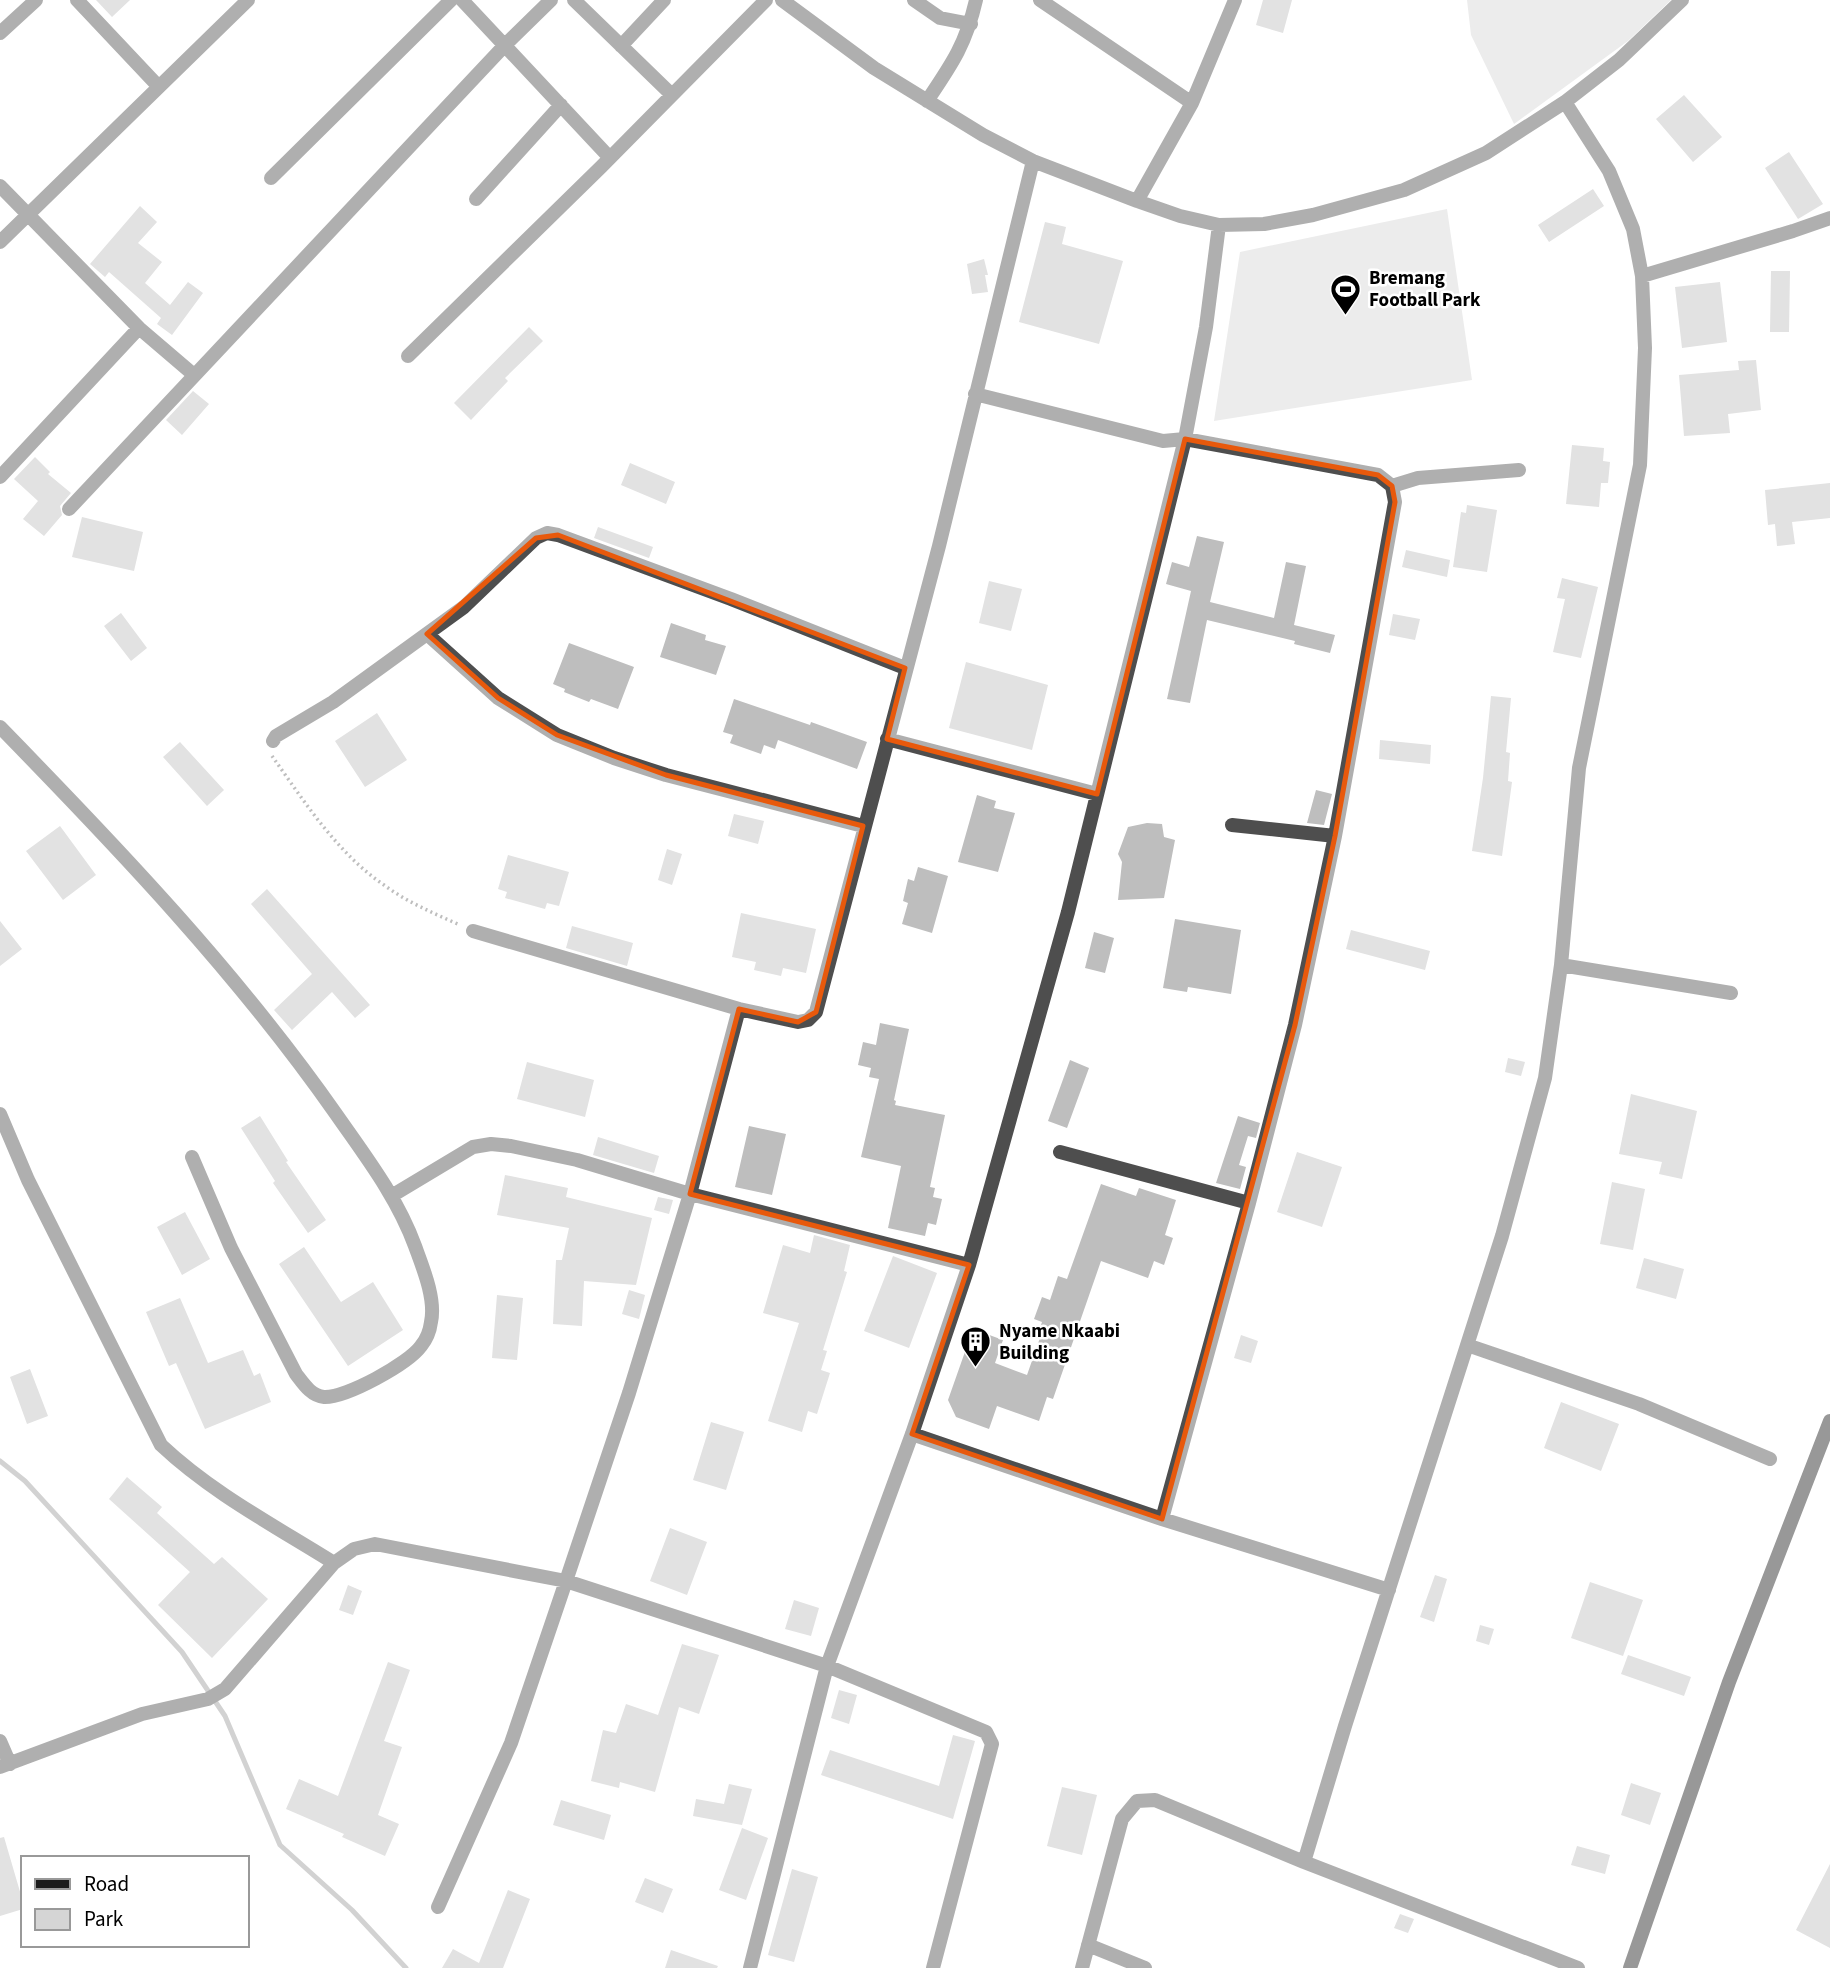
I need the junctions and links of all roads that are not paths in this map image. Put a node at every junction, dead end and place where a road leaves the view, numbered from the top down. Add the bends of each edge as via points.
1 (36, 0) edge
2 (77, 0) edge
3 (248, 0) edge
4 (451, 0) edge
5 (462, 0) edge
6 (551, 0) edge
7 (573, 0) edge
8 (664, 0) edge
9 (766, 0) edge
10 (782, 0) edge
11 (915, 0) edge
12 (976, 0) edge
13 (1040, 0) edge
14 (1235, 0) edge
15 (1682, 0) edge
16 (971, 24) junction
17 (0, 33) edge
18 (505, 45) junction
19 (621, 46) junction
20 (159, 87) junction
21 (672, 95) junction
22 (927, 100) junction
23 (1192, 103) junction
24 (1566, 103) junction
25 (561, 105) junction
26 (610, 158) junction
27 (1033, 161) junction
28 (271, 178) dead end
29 (0, 186) edge
30 (476, 199) dead end
31 (1137, 201) junction
32 (28, 215) junction
33 (1830, 218) edge
34 (1219, 225) junction
35 (0, 242) edge
36 (1642, 276) junction
37 (139, 328) junction
38 (408, 356) dead end
39 (194, 374) junction
40 (975, 394) junction
41 (1185, 439) junction
42 (1519, 470) dead end
43 (0, 477) edge
44 (1392, 486) junction
45 (69, 509) dead end
46 (428, 634) junction
47 (905, 668) junction
48 (0, 727) edge
49 (887, 739) junction
50 (272, 741) road end
51 (1097, 794) junction
52 (1232, 825) dead end
53 (863, 826) junction
54 (1335, 836) junction
55 (473, 930) road end
56 (1561, 965) junction
57 (1731, 993) dead end
58 (739, 1009) junction
59 (0, 1114) edge
60 (1060, 1152) dead end
61 (192, 1157) dead end
62 (690, 1194) junction
63 (393, 1195) junction
64 (1249, 1203) junction
65 (969, 1265) junction
66 (1467, 1345) junction
67 (1830, 1421) edge
68 (912, 1434) junction
69 (1770, 1459) dead end
70 (1163, 1519) junction
71 (334, 1563) junction
72 (566, 1581) junction
73 (1389, 1590) junction
74 (827, 1665) junction
75 (0, 1741) edge
76 (5, 1765) edge
77 (1304, 1862) junction
78 (438, 1907) dead end
79 (1088, 1945) junction
80 (750, 1968) edge
81 (933, 1968) edge
82 (1082, 1968) edge
83 (1145, 1968) edge
84 (1578, 1968) edge
85 (1630, 1968) edge

1 - 17 street
2 - 20 street
3 - 20 street
4 - 28 street
5 - 18 street
6 - 18 street
7 - 19 street
8 - 19 street
9 - 21 street
10 - 22 street via 874,68
11 - 16 street via 940,18
12 - 16 street
13 - 23 street
14 - 23 street
15 - 24 street via 1619,61
16 - 22 street via 961,50
18 - 25 street
18 - 39 street
19 - 21 street
20 - 32 street
21 - 26 street
22 - 27 street
23 - 31 street
24 - 34 street via 1486,153 1404,190 1313,215 1264,224
24 - 36 street via 1609,171 1633,229
25 - 26 street
25 - 30 street
26 - 38 street
27 - 31 street
27 - 40 street
29 - 32 street
31 - 34 street
32 - 35 street
32 - 37 street
33 - 36 street
34 - 41 street
36 - 56 street via 1645,348 1640,465 1579,768
37 - 39 street
37 - 43 street
39 - 45 street
40 - 41 street via 1163,441
40 - 47 street
41 - 44 street via 1378,475
41 - 51 street
42 - 44 street via 1418,478
44 - 54 street via 1395,502
46 - 47 street via 547,533
46 - 50 street
46 - 53 street via 498,698 557,735 666,775
47 - 49 street
48 - 63 street via 217,961 310,1078
49 - 51 street
49 - 53 street
51 - 65 street
52 - 54 street
53 - 58 street via 816,1012 808,1020 798,1021
54 - 64 street via 1295,1025
55 - 58 street
56 - 57 street
56 - 66 street via 1545,1078
58 - 62 street
59 - 71 street via 28,1180 161,1445 236,1502
60 - 64 street
61 - 63 street via 231,1248 296,1374 309,1391 323,1397 389,1372 421,1346 431,1325 429,1291
62 - 63 street via 577,1160 491,1144 473,1147
62 - 65 street
62 - 72 street
64 - 70 street
65 - 68 street
66 - 69 street via 1639,1404
66 - 73 street
67 - 85 street via 1729,1682
68 - 70 street
68 - 74 street
70 - 73 street
71 - 72 street via 354,1549 375,1544
71 - 76 street via 225,1689 208,1699 142,1714
72 - 74 street
72 - 78 street via 511,1743
73 - 77 street
74 - 80 street
74 - 81 street via 986,1732 992,1744
75 - 76 street
77 - 79 street via 1155,1800 1137,1801 1122,1819
77 - 84 street
79 - 82 street
79 - 83 street

